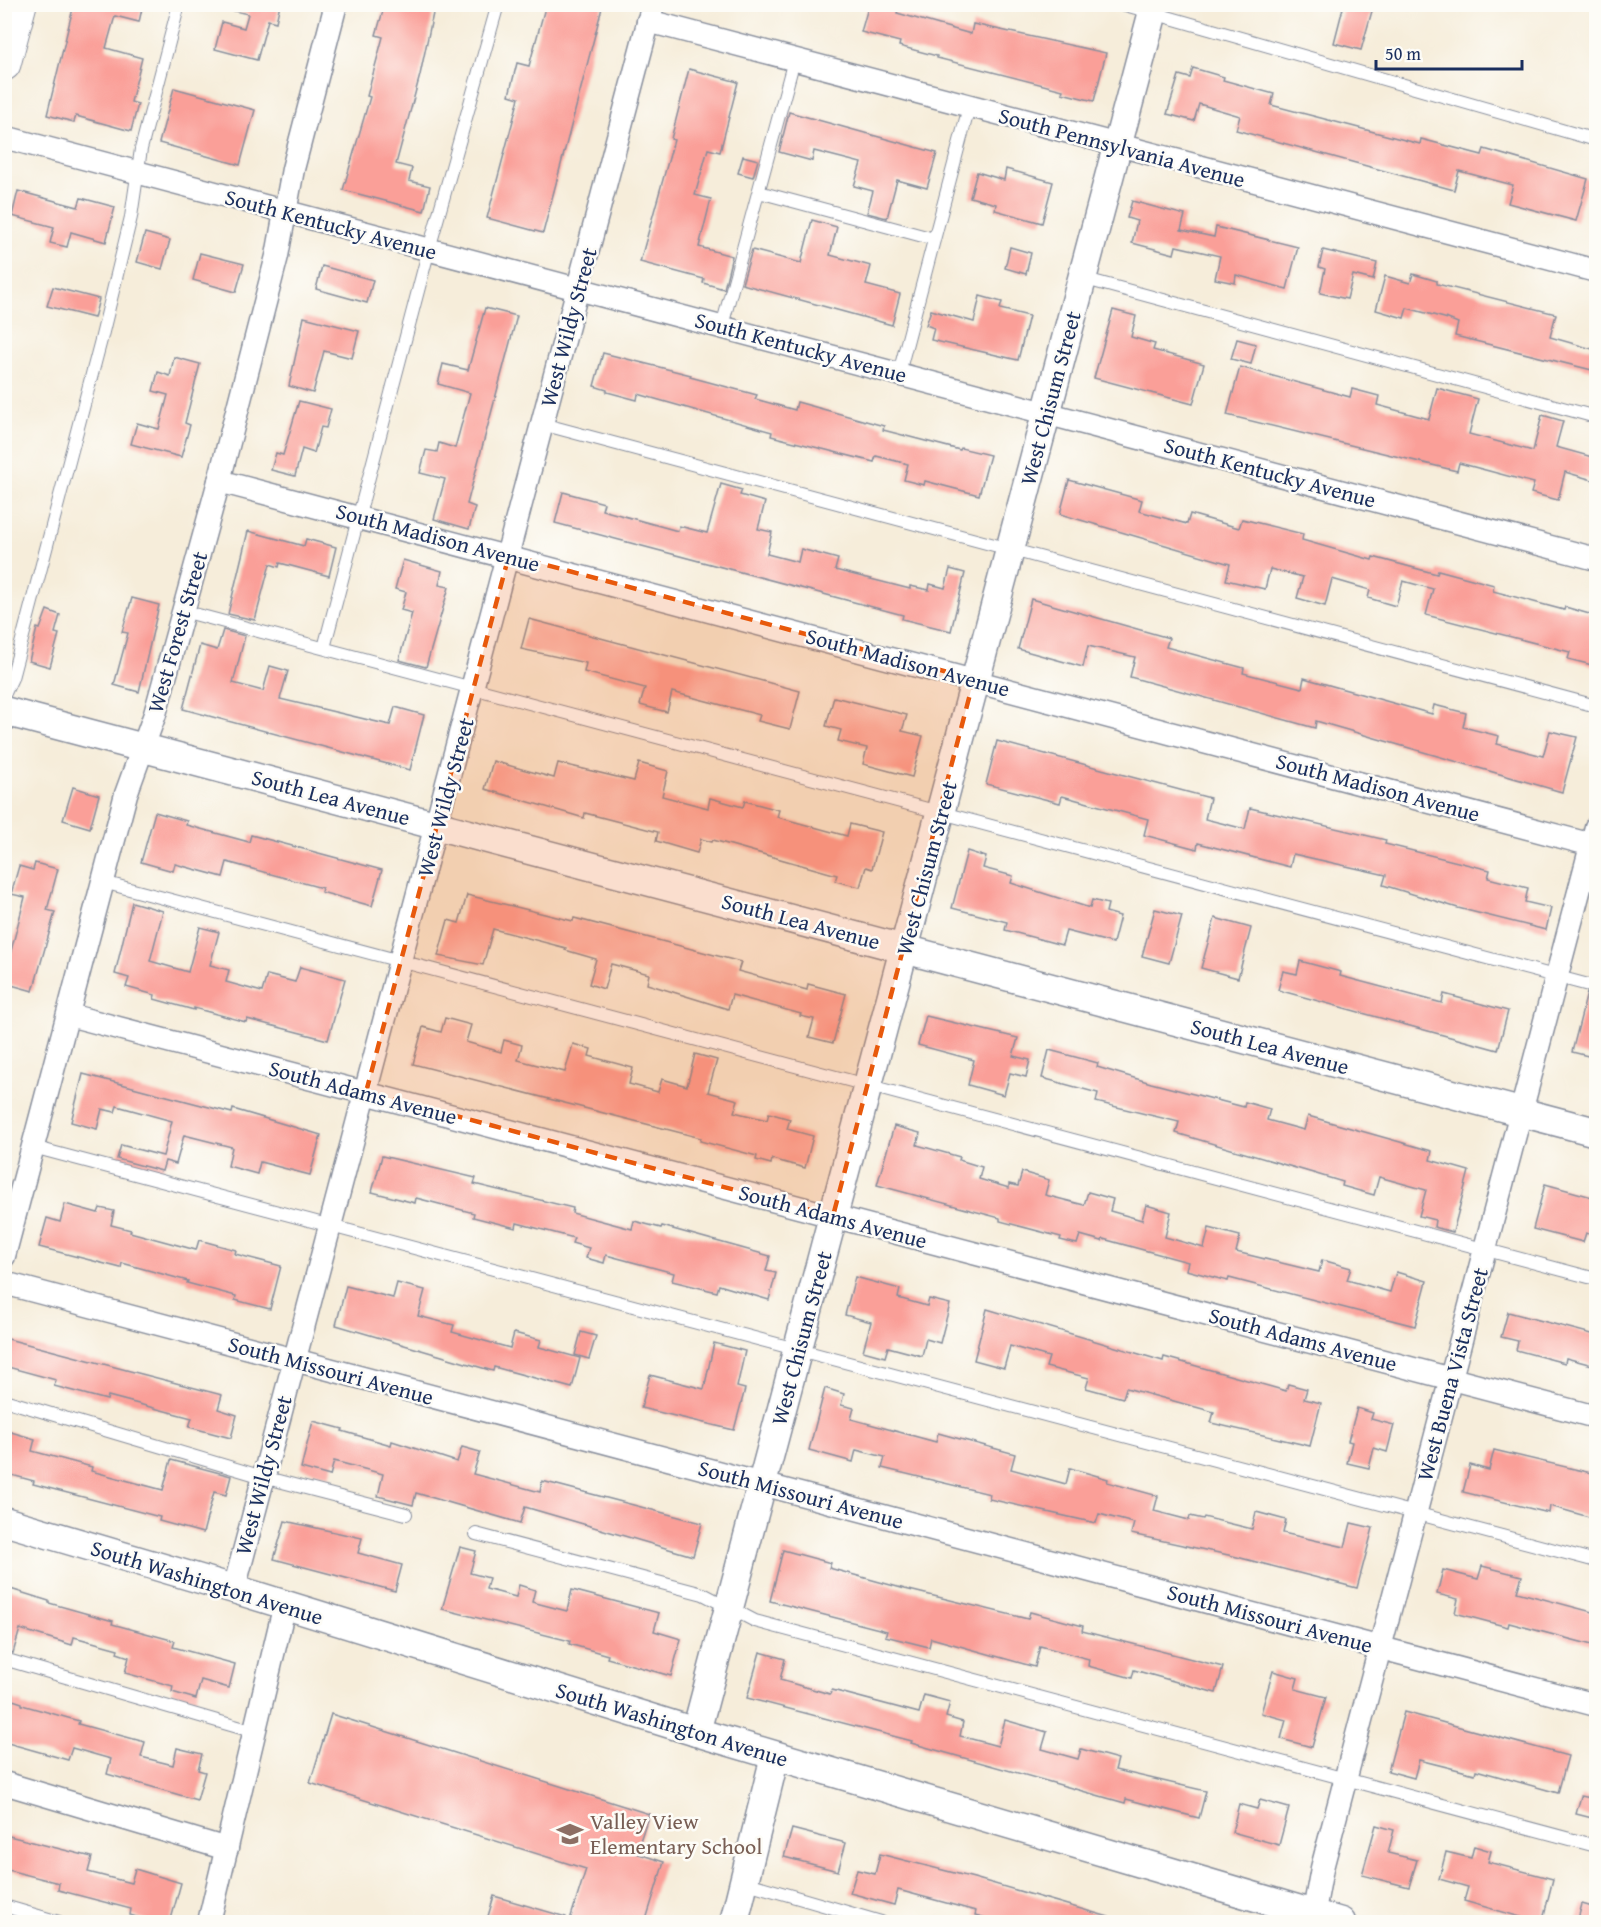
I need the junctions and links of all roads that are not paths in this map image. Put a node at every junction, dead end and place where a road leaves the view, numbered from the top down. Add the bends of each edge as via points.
1 (20, 4) edge
2 (179, 4) edge
3 (336, 4) edge
4 (498, 4) edge
5 (1122, 4) edge
6 (1154, 8) edge
7 (651, 13) edge
8 (794, 60) junction
9 (4, 64) edge
10 (969, 107) junction
11 (4, 136) edge
12 (1596, 140) edge
13 (1117, 146) junction
14 (137, 172) junction
15 (759, 192) junction
16 (285, 212) junction
17 (934, 238) junction
18 (429, 249) junction
19 (1596, 271) edge
20 (1082, 278) junction
21 (577, 288) junction
22 (722, 326) junction
23 (899, 373) junction
24 (1046, 412) junction
25 (1596, 417) edge
26 (543, 424) junction
27 (219, 480) junction
28 (360, 517) junction
29 (1010, 548) junction
30 (508, 555) junction
31 (1596, 559) edge
32 (183, 611) junction
33 (324, 648) junction
34 (974, 679) junction
35 (473, 688) junction
36 (4, 695) edge
37 (1596, 706) edge
38 (4, 711) edge
39 (141, 747) junction
40 (940, 813) junction
41 (437, 825) junction
42 (1595, 839) edge
43 (103, 882) junction
44 (905, 949) junction
45 (401, 961) junction
46 (1558, 976) junction
47 (1596, 987) edge
48 (69, 1015) junction
49 (868, 1086) junction
50 (366, 1092) junction
51 (1522, 1113) junction
52 (1596, 1132) edge
53 (33, 1147) junction
54 (833, 1216) junction
55 (330, 1226) junction
56 (1486, 1249) junction
57 (4, 1256) edge
58 (1596, 1278) edge
59 (4, 1283) edge
60 (798, 1349) junction
61 (293, 1360) junction
62 (1451, 1379) junction
63 (4, 1400) edge
64 (1596, 1417) edge
65 (263, 1477) junction
66 (762, 1483) junction
67 (1415, 1513) junction
68 (406, 1514) dead end
69 (4, 1521) edge
70 (476, 1534) dead end
71 (1596, 1561) edge
72 (234, 1589) junction
73 (285, 1604) junction
74 (729, 1608) junction
75 (1380, 1647) junction
76 (4, 1659) edge
77 (1596, 1705) edge
78 (255, 1732) junction
79 (696, 1732) junction
80 (775, 1756) junction
81 (1346, 1778) junction
82 (4, 1783) edge
83 (1596, 1845) edge
84 (226, 1849) junction
85 (744, 1882) junction
86 (4, 1906) edge
87 (1313, 1919) edge
88 (60, 1923) edge
89 (209, 1923) edge
90 (734, 1923) edge
91 (881, 1923) edge
92 (1341, 1923) edge

1 - 9 main road
2 - 14 lane
3 - 16 street, West Forest Street
4 - 18 lane
5 - 6 lane
6 - 12 lane
6 - 13 street, West Chisum Street
7 - 8 street, South Pennsylvania Avenue
7 - 21 street, West Wildy Street
8 - 10 street, South Pennsylvania Avenue
8 - 15 lane
10 - 13 street, South Pennsylvania Avenue
10 - 17 lane
11 - 14 street, South Kentucky Avenue
13 - 19 street, South Pennsylvania Avenue
13 - 20 street, West Chisum Street
14 - 16 street, South Kentucky Avenue
14 - 36 lane via 131,217 101,340 12,678
15 - 17 lane
15 - 22 lane
16 - 18 street, South Kentucky Avenue
16 - 27 street, West Forest Street
17 - 23 lane
18 - 21 street, South Kentucky Avenue
18 - 28 lane
20 - 24 street, West Chisum Street
20 - 25 lane
21 - 22 street, South Kentucky Avenue
21 - 26 street, West Wildy Street
22 - 23 street, South Kentucky Avenue
23 - 24 street, South Kentucky Avenue
24 - 29 street, West Chisum Street
24 - 31 street, South Kentucky Avenue
26 - 29 lane
26 - 30 street, West Wildy Street
27 - 28 street, South Madison Avenue
27 - 32 street, West Forest Street
28 - 30 street, South Madison Avenue
28 - 33 lane
29 - 34 street, West Chisum Street
29 - 37 lane
30 - 34 street, South Madison Avenue
30 - 35 street, West Wildy Street
32 - 33 lane
32 - 39 street, West Forest Street
33 - 35 lane
34 - 40 street, West Chisum Street
34 - 42 street, South Madison Avenue
35 - 40 lane
35 - 41 street, West Wildy Street
38 - 39 street, South Lea Avenue
39 - 41 street, South Lea Avenue
39 - 43 street, West Forest Street
40 - 44 street, West Chisum Street
40 - 46 lane
41 - 44 street, South Lea Avenue
41 - 45 street, West Wildy Street
42 - 46 street, West Buena Vista Street
43 - 45 lane
43 - 48 street, West Forest Street
44 - 49 street, West Chisum Street
44 - 51 street, South Lea Avenue
45 - 49 lane
45 - 50 street, West Wildy Street
46 - 47 lane
46 - 51 street, West Buena Vista Street
48 - 50 street, South Adams Avenue
48 - 53 street, West Forest Street
49 - 54 street, West Chisum Street
49 - 56 lane
50 - 54 street, South Adams Avenue
50 - 55 street, West Wildy Street
51 - 52 street, South Lea Avenue
51 - 56 street, West Buena Vista Street
53 - 55 lane
53 - 57 street, West Forest Street
54 - 60 street, West Chisum Street
54 - 62 street, South Adams Avenue
55 - 60 lane
55 - 61 street, West Wildy Street
56 - 58 lane
56 - 62 street, West Buena Vista Street
59 - 61 street, South Missouri Avenue
60 - 66 street, West Chisum Street
60 - 67 lane
61 - 65 street, West Wildy Street
61 - 66 street, South Missouri Avenue
62 - 64 street, South Adams Avenue
62 - 67 street, West Buena Vista Street
63 - 65 lane
65 - 68 lane
65 - 72 street, West Wildy Street
66 - 74 street, West Chisum Street
66 - 75 street, South Missouri Avenue
67 - 71 lane
67 - 75 street, West Buena Vista Street
69 - 72 street, South Washington Avenue
70 - 74 lane via 703,1594
72 - 73 street, South Washington Avenue
73 - 78 street
73 - 79 street, South Washington Avenue
74 - 79 street, West Chisum Street
74 - 81 lane via 755,1621
75 - 77 street, South Missouri Avenue
75 - 81 street, West Buena Vista Street
76 - 78 lane
78 - 84 street
79 - 80 street, South Washington Avenue
80 - 85 street
80 - 87 street, South Washington Avenue
81 - 83 lane
81 - 87 street, West Buena Vista Street
82 - 84 street
84 - 89 street
85 - 90 street
85 - 91 lane
86 - 88 lane
87 - 92 street, South Washington Avenue

